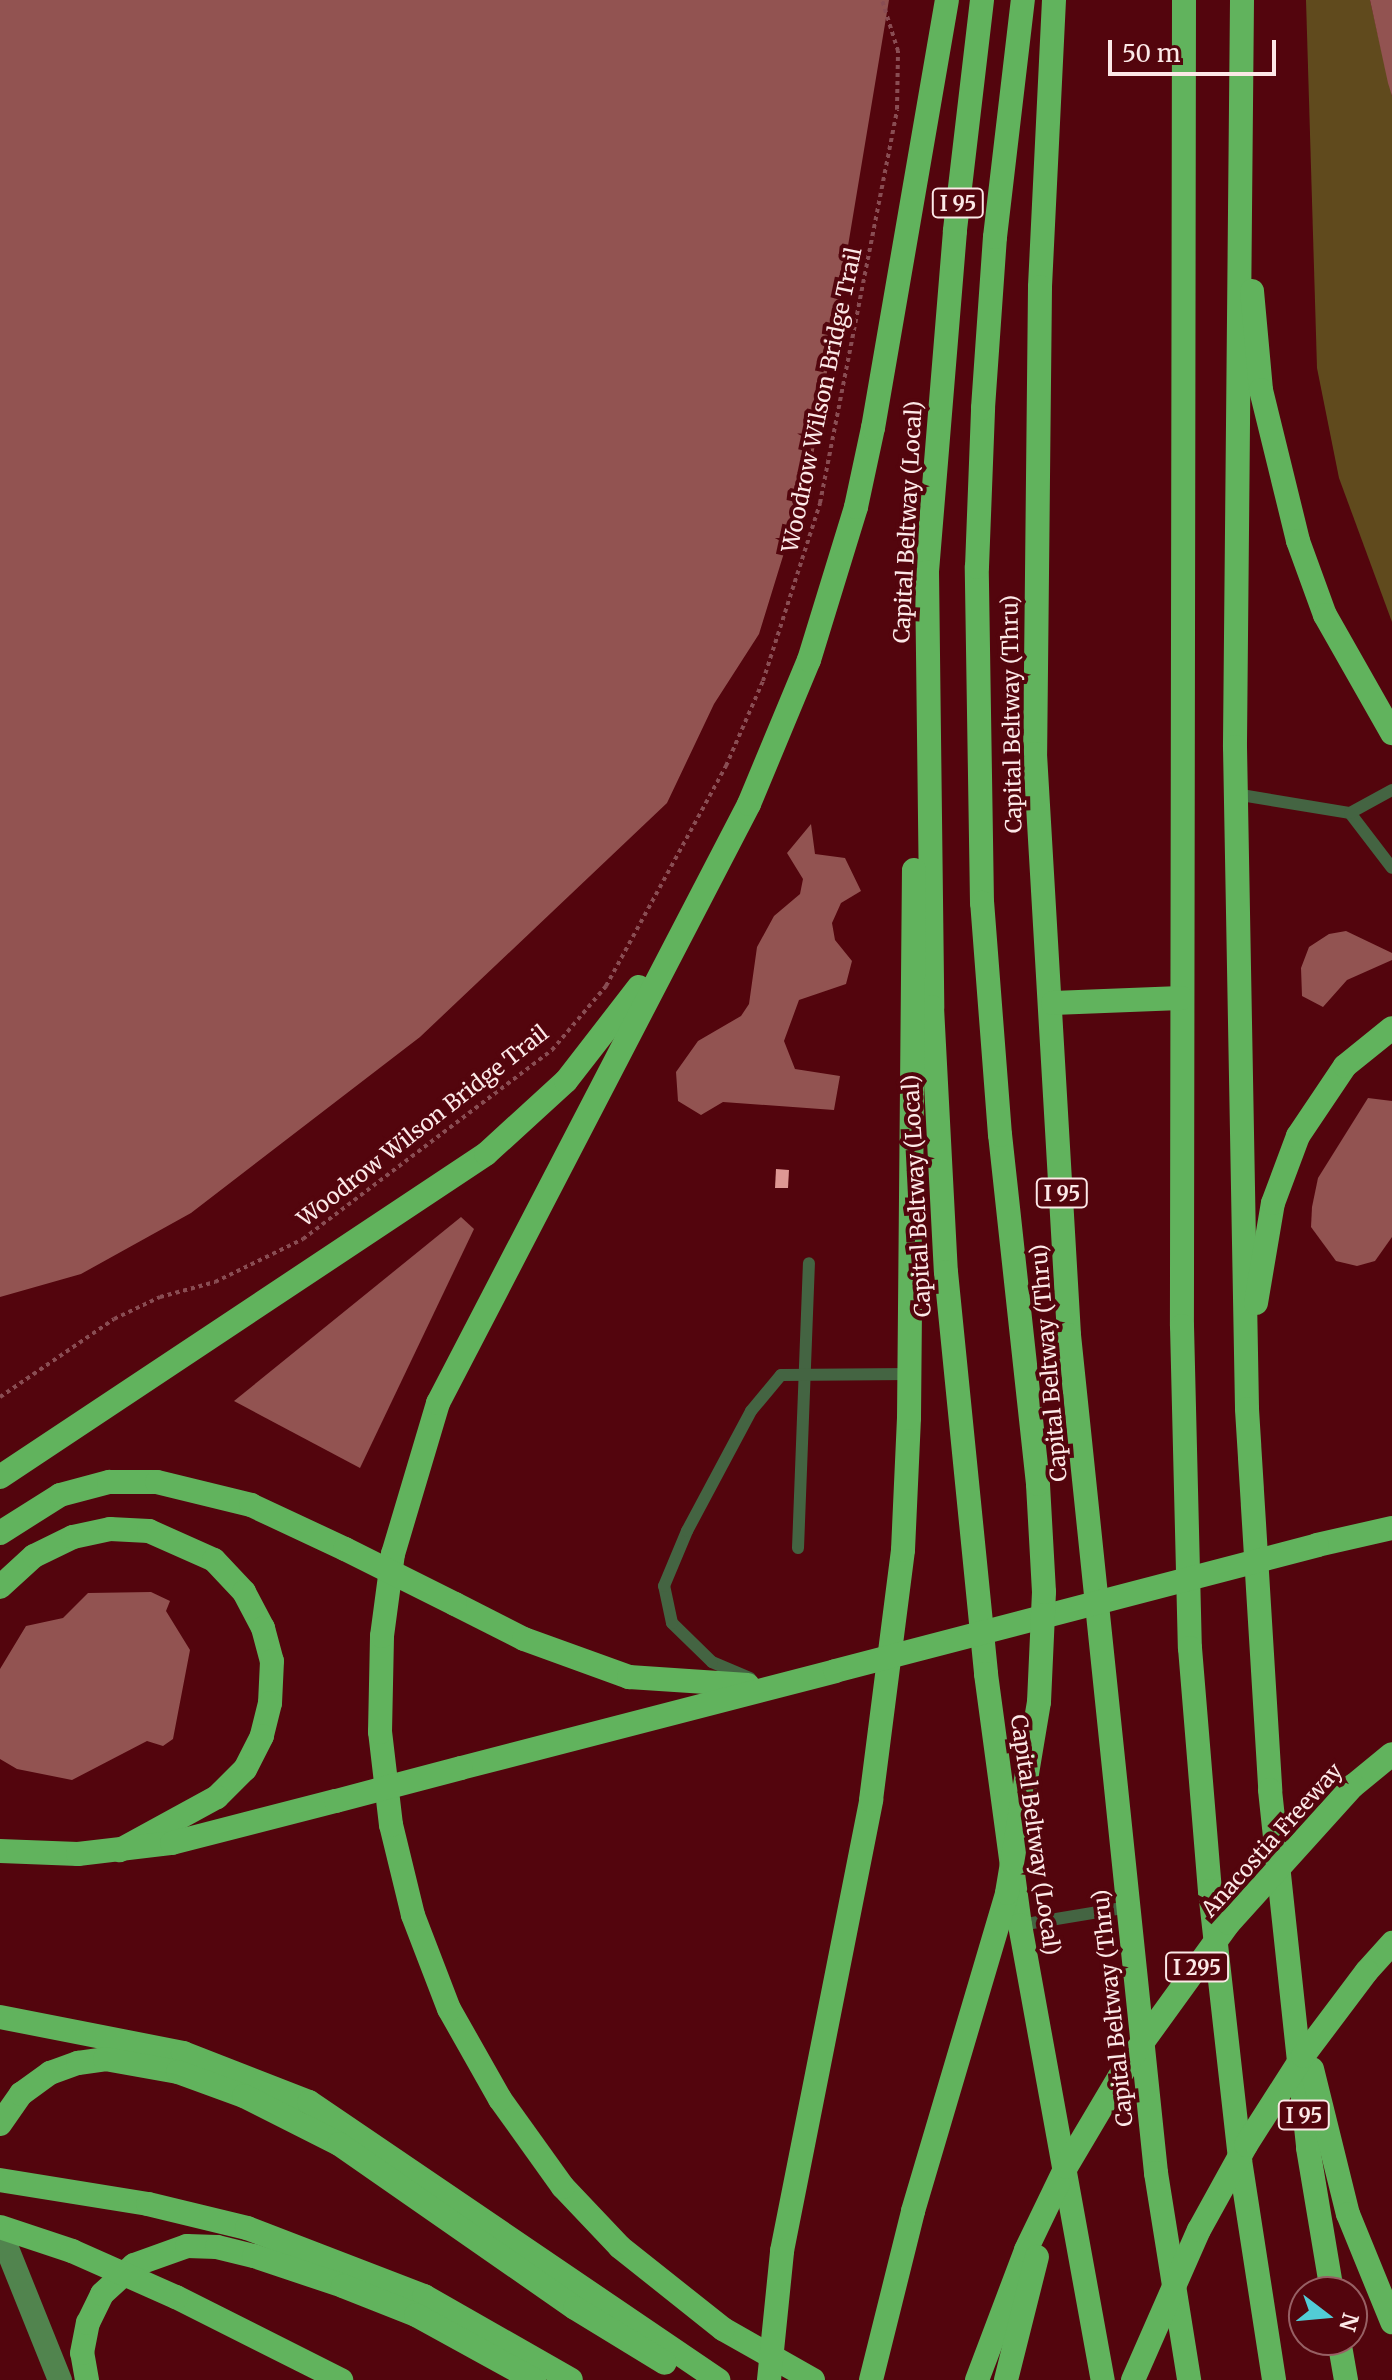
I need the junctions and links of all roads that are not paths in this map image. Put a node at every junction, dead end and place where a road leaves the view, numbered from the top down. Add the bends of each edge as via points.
1 (947, 0) edge
2 (982, 0) edge
3 (1023, 0) edge
4 (1054, 0) edge
5 (1184, 0) edge
6 (1242, 0) edge
7 (1242, 173) junction
8 (927, 572) junction
9 (1392, 733) edge
10 (1392, 790) edge
11 (1235, 794) junction
12 (1350, 813) junction
13 (1392, 868) edge
14 (698, 899) junction
15 (1181, 998) junction
16 (1053, 1003) junction
17 (1392, 1028) edge
18 (809, 1263) dead end
19 (807, 1371) junction
20 (910, 1374) junction
21 (1247, 1409) junction
22 (78, 1428) junction
23 (0, 1477) edge
24 (0, 1493) edge
25 (1392, 1528) edge
26 (0, 1533) edge
27 (798, 1548) dead end
28 (0, 1587) edge
29 (770, 1685) junction
30 (1392, 1754) edge
31 (120, 1850) junction
32 (0, 1851) edge
33 (1129, 1907) junction
34 (1020, 1925) junction
35 (1285, 1937) junction
36 (1392, 1943) edge
37 (0, 2017) edge
38 (0, 2124) edge
39 (1066, 2167) junction
40 (0, 2180) edge
41 (0, 2229) edge
42 (1329, 2276) edge
43 (1392, 2322) edge
44 (1274, 2379) edge
45 (60, 2380) edge
46 (87, 2380) edge
47 (341, 2380) edge
48 (534, 2380) edge
49 (571, 2380) edge
50 (696, 2380) edge
51 (718, 2380) edge
52 (769, 2380) edge
53 (813, 2380) edge
54 (871, 2380) edge
55 (977, 2380) edge
56 (1006, 2380) edge
57 (1103, 2380) edge
58 (1133, 2380) edge
59 (1189, 2380) edge

1 - 14 highway via 856,507 781,735
2 - 8 highway, Capital Beltway (Local) / I 95 via 955,231
3 - 54 highway, bridge via 995,237 977,567 982,903 1000,1135 1038,1484 1044,1592 1039,1702 1007,1893 909,2226
4 - 16 highway, Capital Beltway (Thru) / I 95 via 1040,287 1035,565 1035,754
5 - 15 highway
6 - 7 highway, I 95
7 - 9 highway via 1261,390 1275,460 1325,615
7 - 11 highway, I 95
8 - 20 highway via 915,815
8 - 34 highway, Capital Beltway (Local) / I 95 via 932,1007 946,1272 986,1674
10 - 12 lane
11 - 12 lane
11 - 21 highway, I 95
12 - 13 lane
14 - 22 highway via 602,1040 528,1118 473,1163
14 - 53 highway via 438,1403 393,1554 382,1636 380,1732 391,1825 413,1915 449,2009 500,2099 563,2187 620,2247 723,2329
15 - 16 highway
15 - 44 highway via 1190,1648 1240,2160
16 - 33 highway, Capital Beltway (Thru) / I 95 via 1069,1335
17 - 21 highway via 1366,1046 1325,1091 1284,1168 1260,1273
18 - 19 lane
19 - 20 lane
19 - 27 lane
19 - 29 lane via 781,1375 751,1411 674,1555 664,1586 668,1614 688,1644 712,1662
20 - 52 highway, bridge via 903,1550 871,1800 782,2251
21 - 35 highway, I 95
22 - 23 highway
22 - 24 highway
25 - 29 highway, bridge
26 - 29 highway, bridge via 60,1495 109,1482 157,1482 251,1505 524,1639 629,1677
28 - 31 highway via 34,1556 73,1537 110,1529 149,1531 214,1560 244,1592 263,1628 272,1661 270,1703 262,1736 245,1769 217,1797
29 - 31 highway, bridge via 203,1836
30 - 39 highway, Anacostia Freeway / I 295, bridge via 1353,1786 1229,1923 1129,2061
31 - 32 highway
33 - 34 lane
33 - 59 highway, Capital Beltway (Thru) / I 95 via 1156,2173
34 - 57 highway, Capital Beltway (Local) / I 95
35 - 42 highway, I 95 via 1308,2148
35 - 43 highway via 1338,2179
36 - 58 highway, bridge via 1303,2056 1246,2145 1199,2230
37 - 51 highway via 121,2036 183,2053 309,2102
38 - 50 highway via 21,2094 50,2073 105,2059 178,2072 244,2096 339,2144 575,2308
39 - 55 highway, bridge via 1026,2250
39 - 56 highway, bridge
40 - 49 highway via 247,2228 347,2263 500,2335
41 - 45 main road
41 - 47 highway, bridge via 72,2251 176,2297
46 - 48 highway via 82,2353 102,2294 134,2265 187,2246 242,2253 343,2286 416,2315

